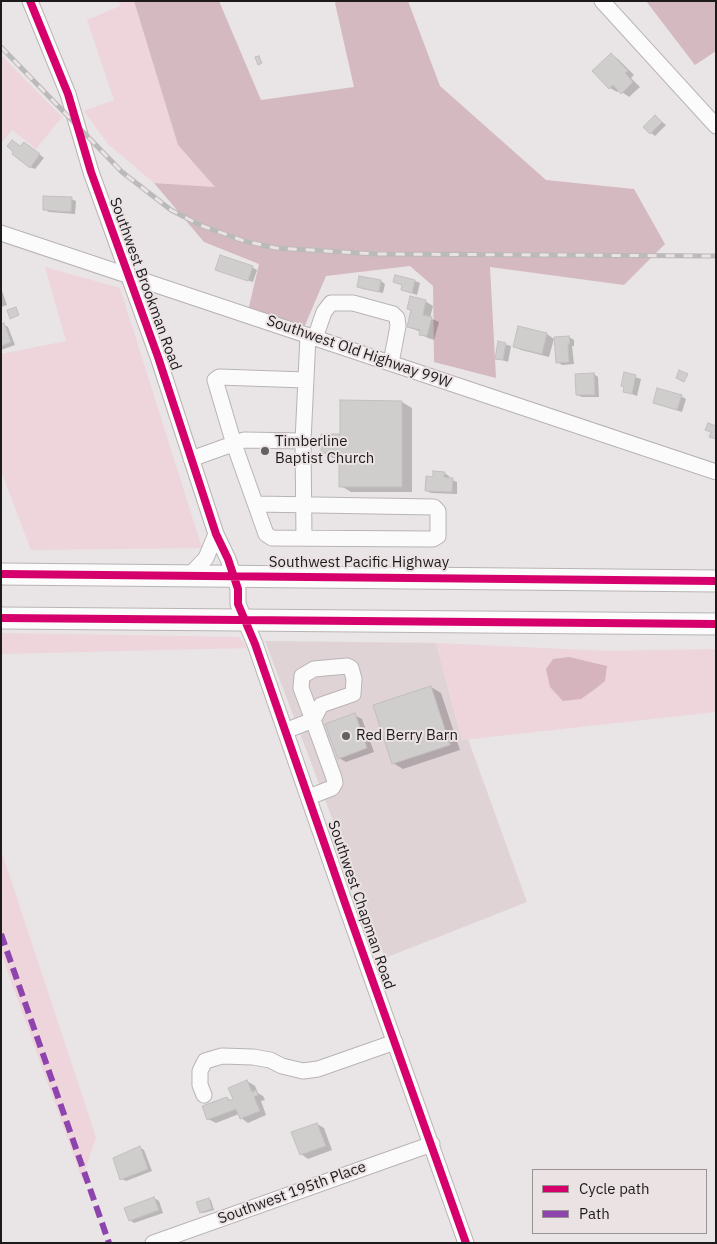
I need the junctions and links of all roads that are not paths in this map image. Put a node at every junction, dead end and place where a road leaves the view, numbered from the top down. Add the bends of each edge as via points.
1 (30, 1) edge
2 (602, 1) edge
3 (716, 126) edge
4 (1, 233) edge
5 (128, 275) junction
6 (312, 337) junction
7 (390, 363) junction
8 (305, 380) junction
9 (303, 441) junction
10 (234, 444) junction
11 (191, 459) junction
12 (716, 472) edge
13 (256, 504) junction
14 (304, 505) junction
15 (216, 534) junction
16 (304, 538) junction
17 (1, 574) edge
18 (190, 575) junction
19 (234, 576) junction
20 (716, 581) edge
21 (1, 618) edge
22 (245, 620) junction
23 (716, 624) edge
24 (286, 731) junction
25 (309, 797) junction
26 (395, 1042) junction
27 (204, 1094) dead end
28 (432, 1144) junction
29 (153, 1243) edge
30 (466, 1243) edge

1 - 5 street, Southwest Brookman Road via 68,94 91,172
2 - 3 street
4 - 5 street, Southwest Old Highway 99W
5 - 6 street, Southwest Old Highway 99W
5 - 11 street, Southwest Brookman Road
6 - 7 street, Southwest Old Highway 99W
6 - 7 street via 331,303 353,303 393,314 398,326
6 - 8 street
7 - 12 street, Southwest Old Highway 99W
8 - 9 street
8 - 10 street via 219,377 215,380
9 - 10 street via 244,440
9 - 14 street
10 - 11 street
10 - 13 street
11 - 15 street, Southwest Brookman Road
13 - 14 street
13 - 16 street via 266,534 272,538
14 - 16 street
14 - 16 street via 434,507 438,511 438,536 433,539
15 - 18 street via 206,558
15 - 19 street, Southwest Brookman Road
17 - 18 highway, Southwest Pacific Highway
18 - 19 highway, Southwest Pacific Highway
19 - 20 highway, Southwest Pacific Highway
19 - 22 street, Southwest Chapman Road via 238,604
21 - 22 highway
22 - 23 highway
22 - 24 street, Southwest Chapman Road
24 - 25 street, Southwest Chapman Road
24 - 25 street via 312,720 334,778 332,788
25 - 26 street, Southwest Chapman Road
26 - 27 street via 302,1072 253,1057 214,1058 205,1061 200,1071
26 - 28 street, Southwest Chapman Road
28 - 29 street, Southwest 195th Place
28 - 30 street, Southwest Chapman Road

